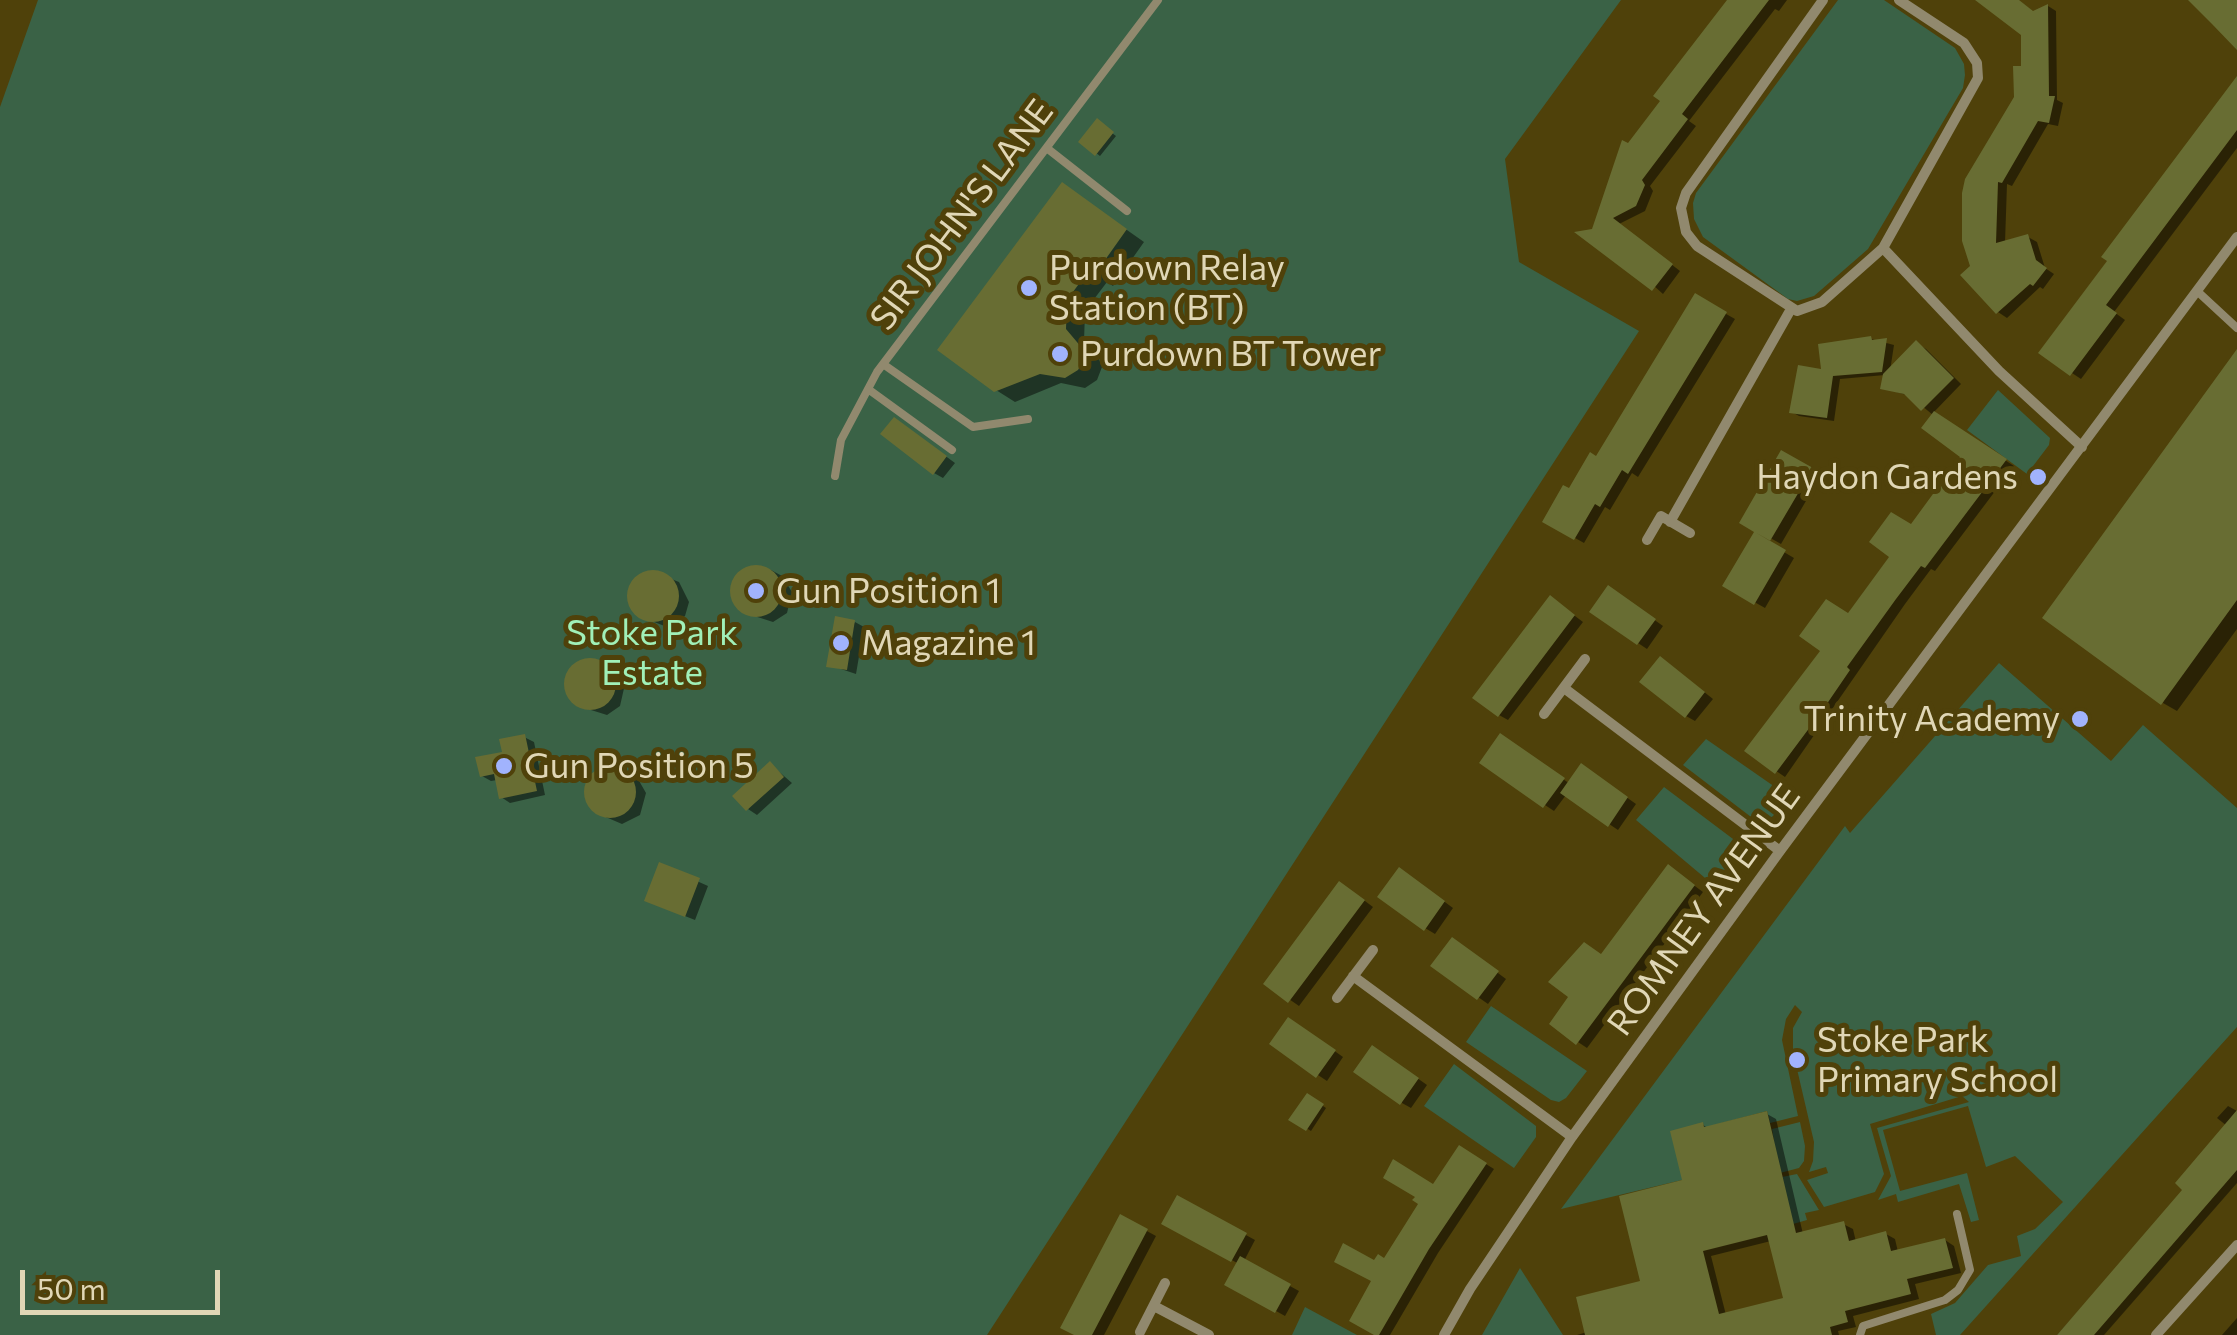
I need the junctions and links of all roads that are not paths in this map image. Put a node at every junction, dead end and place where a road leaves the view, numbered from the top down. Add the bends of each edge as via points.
1 (1158, 0) edge
2 (1824, 0) edge
3 (1900, 0) edge
4 (1048, 149) junction
5 (1127, 211) dead end
6 (2237, 237) edge
7 (1883, 248) junction
8 (2197, 291) junction
9 (1791, 309) junction
10 (2237, 328) edge
11 (883, 364) junction
12 (868, 389) junction
13 (1028, 419) dead end
14 (2082, 447) junction
15 (952, 450) dead end
16 (835, 476) dead end
17 (1670, 522) junction
18 (1690, 534) dead end
19 (1647, 540) dead end
20 (1586, 658) dead end
21 (1564, 688) junction
22 (1544, 714) dead end
23 (1780, 851) junction
24 (1373, 950) dead end
25 (1353, 976) junction
26 (1337, 998) dead end
27 (1572, 1137) junction
28 (1956, 1214) dead end
29 (2237, 1245) edge
30 (1166, 1284) dead end
31 (1154, 1306) junction
32 (1140, 1332) dead end
33 (1210, 1335) edge
34 (1444, 1335) edge
35 (1860, 1335) edge
36 (2156, 1335) edge

1 - 4 lane, SIR JOHN'S LANE
2 - 9 street via 1681,208 1694,243
3 - 7 street via 1964,43 1978,71
4 - 5 lane
4 - 11 lane, SIR JOHN'S LANE
6 - 8 street, ROMNEY AVENUE
7 - 9 street via 1817,306
7 - 14 street
8 - 10 lane
8 - 14 street, ROMNEY AVENUE
9 - 17 street
11 - 12 lane, SIR JOHN'S LANE
11 - 13 lane via 973,427
12 - 15 lane
12 - 16 lane, SIR JOHN'S LANE via 841,440
14 - 23 street, ROMNEY AVENUE
17 - 18 street
17 - 19 street via 1661,516
20 - 21 street
21 - 22 street
21 - 23 street
23 - 27 street, ROMNEY AVENUE
24 - 25 street
25 - 26 street
25 - 27 street
27 - 34 street, ROMNEY AVENUE
28 - 35 lane via 1970,1268 1958,1290 1861,1327
29 - 36 street
30 - 31 street
31 - 32 street
31 - 33 street

